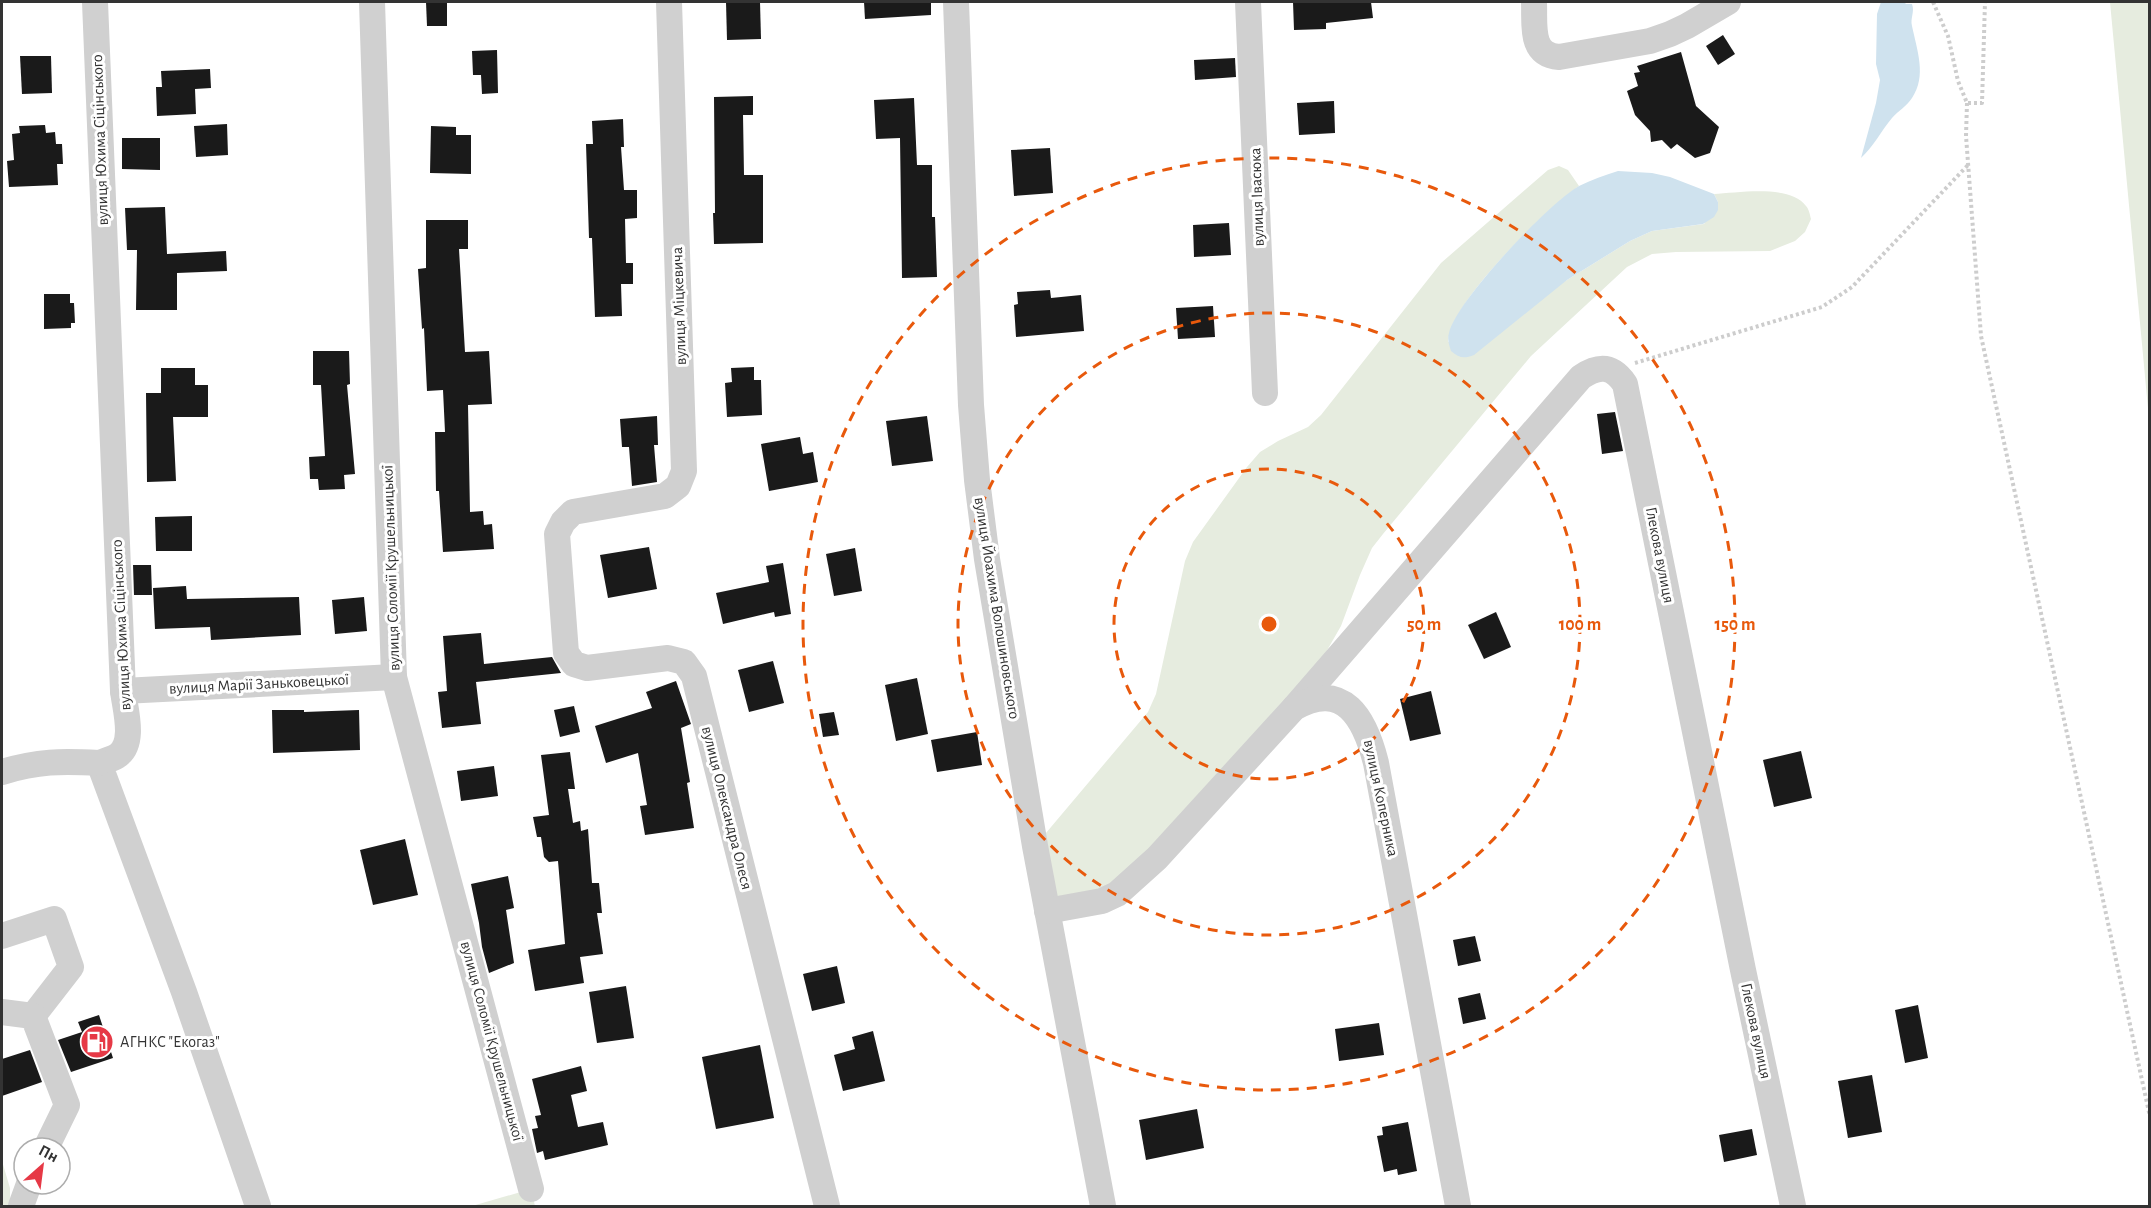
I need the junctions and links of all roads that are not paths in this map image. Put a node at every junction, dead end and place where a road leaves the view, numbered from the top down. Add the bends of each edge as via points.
1 (94, 2) edge
2 (372, 2) edge
3 (669, 2) edge
4 (956, 2) edge
5 (1248, 2) edge
6 (1534, 2) edge
7 (1728, 2) edge
8 (1265, 393) dead end
9 (563, 522) joint
10 (394, 677) junction
11 (123, 691) junction
12 (1294, 708) junction
13 (99, 763) junction
14 (2, 772) edge
15 (1047, 911) junction
16 (2, 936) edge
17 (2, 1012) edge
18 (33, 1016) junction
19 (52, 1136) edge
20 (531, 1189) dead end
21 (258, 1206) edge
22 (826, 1206) edge
23 (1103, 1206) edge
24 (1458, 1206) edge
25 (1793, 1206) edge

1 - 11 street, вулиця Юхима Сіцінського
2 - 10 street, вулиця Соломії Крушельницької
3 - 9 street, вулиця Міцкевича via 684,471 678,486 665,496 573,512
4 - 15 street, вулиця Йоахима Волошиновського via 977,480
5 - 8 street, вулиця Івасюка
6 - 7 street via 1536,42 1542,52 1559,57 1660,38
9 - 22 street, вулиця Олександра Олеся via 557,534 566,653 574,664 587,668 668,658 684,662 694,676
10 - 11 street, вулиця Марії Заньковецької
10 - 20 street, вулиця Соломії Крушельницької
11 - 13 street, вулиця Юхима Сіцінського via 126,744 117,756
12 - 15 street, вулиця Коперника via 1157,858 1117,894 1102,901
12 - 24 street, вулиця Коперника via 1323,698 1346,704 1360,719 1370,740
12 - 25 street, Глекова вулиця via 1581,377 1602,368 1619,374 1626,384
13 - 14 street via 49,761
13 - 21 street
15 - 23 street, вулиця Йоахима Волошиновського
16 - 18 street via 54,919 71,967
17 - 18 street
18 - 19 street via 67,1105

